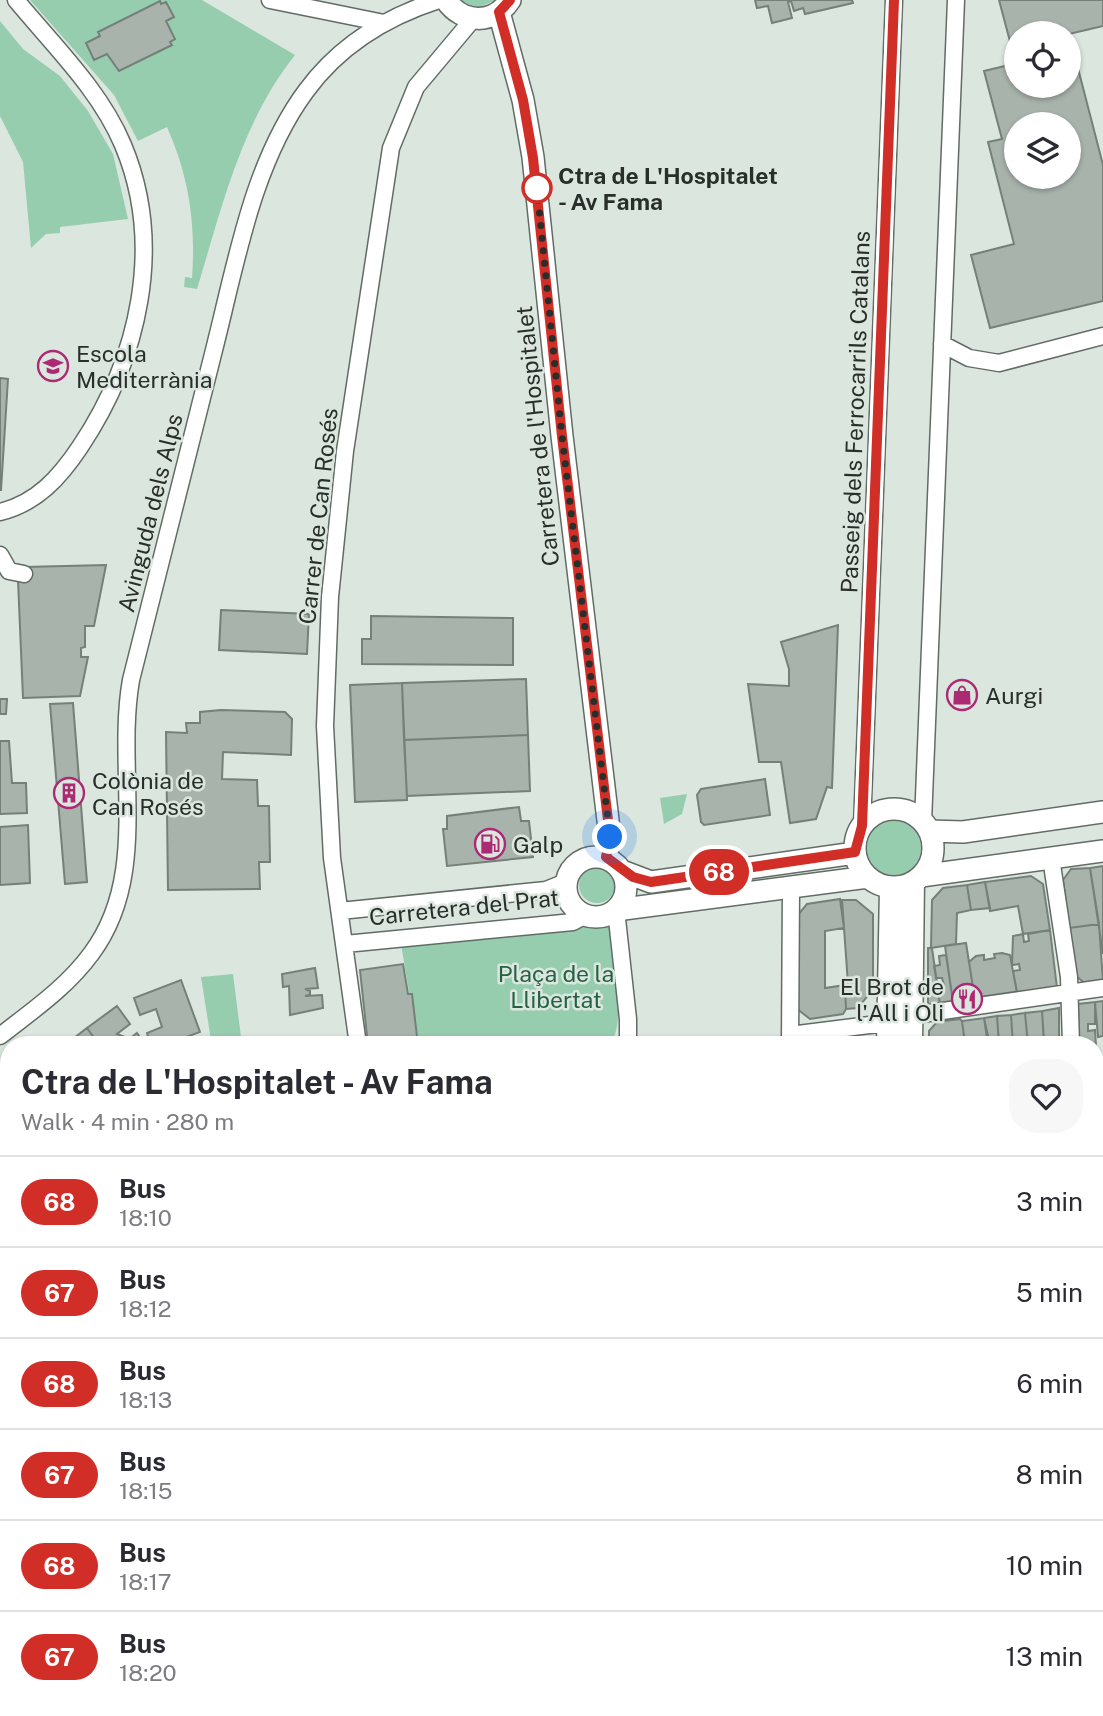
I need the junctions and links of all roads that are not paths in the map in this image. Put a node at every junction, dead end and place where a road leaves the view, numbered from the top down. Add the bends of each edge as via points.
1 (16, 0) edge
2 (270, 0) edge
3 (439, 0) edge
4 (446, 0) edge
5 (894, 0) edge
6 (956, 0) edge
7 (505, 6) edge
8 (473, 19) junction
9 (384, 23) junction
10 (1103, 336) edge
11 (942, 344) junction
12 (0, 512) edge
13 (0, 555) edge
14 (24, 574) dead end
15 (1103, 812) edge
16 (862, 826) junction
17 (926, 827) junction
18 (1103, 851) edge
19 (855, 852) junction
20 (1051, 858) junction
21 (614, 864) junction
22 (868, 877) junction
23 (566, 882) junction
24 (907, 885) junction
25 (791, 888) junction
26 (616, 910) junction
27 (340, 911) junction
28 (586, 915) junction
29 (345, 944) junction
30 (1103, 988) edge
31 (1069, 993) junction
32 (915, 1015) junction
33 (885, 1023) junction
34 (0, 1035) edge
35 (357, 1036) edge
36 (628, 1036) edge
37 (790, 1036) edge
38 (812, 1036) edge
39 (885, 1036) edge
40 (899, 1036) edge
41 (914, 1036) edge
42 (1071, 1036) edge

1 - 12 street via 88,88 122,143 138,194 144,255 132,336 98,418 47,488
2 - 9 street
3 - 9 street, Avinguda dels Alps
4 - 8 main road via 456,12
5 - 16 street, Passeig dels Ferrocarrils Catalans
6 - 11 street
7 - 8 main road via 487,18
7 - 21 main road, Carretera de l'Hospitalet via 533,158
8 - 27 street, Carrer de Can Rosés via 416,87 385,174 345,451 330,597 325,726 332,858
9 - 34 street, Avinguda dels Alps via 333,60 300,100 245,228 131,680 125,720 127,860 118,906 83,964
10 - 11 street via 999,363 969,358
11 - 17 street
13 - 14 street via 9,571
15 - 17 main road via 962,832
16 - 17 main road via 876,814 894,809 905,811
16 - 19 main road
17 - 24 main road via 932,855
18 - 20 main road
19 - 21 main road via 651,882
19 - 22 main road
20 - 24 main road
20 - 31 street
21 - 23 main road via 582,860
21 - 26 main road via 626,893
22 - 24 main road
22 - 25 main road
23 - 27 street, Carretera del Prat via 546,890
23 - 28 main road via 568,900
24 - 32 street
24 - 33 street
24 - 40 street
25 - 26 main road
25 - 37 street
26 - 28 main road via 603,916
26 - 36 street
27 - 29 street, Carrer de Can Rosés
28 - 29 street, Carretera del Prat via 573,922
29 - 35 street, Carrer de Can Rosés
30 - 31 street
31 - 32 street
31 - 42 street
32 - 41 street
33 - 38 street
33 - 39 street

